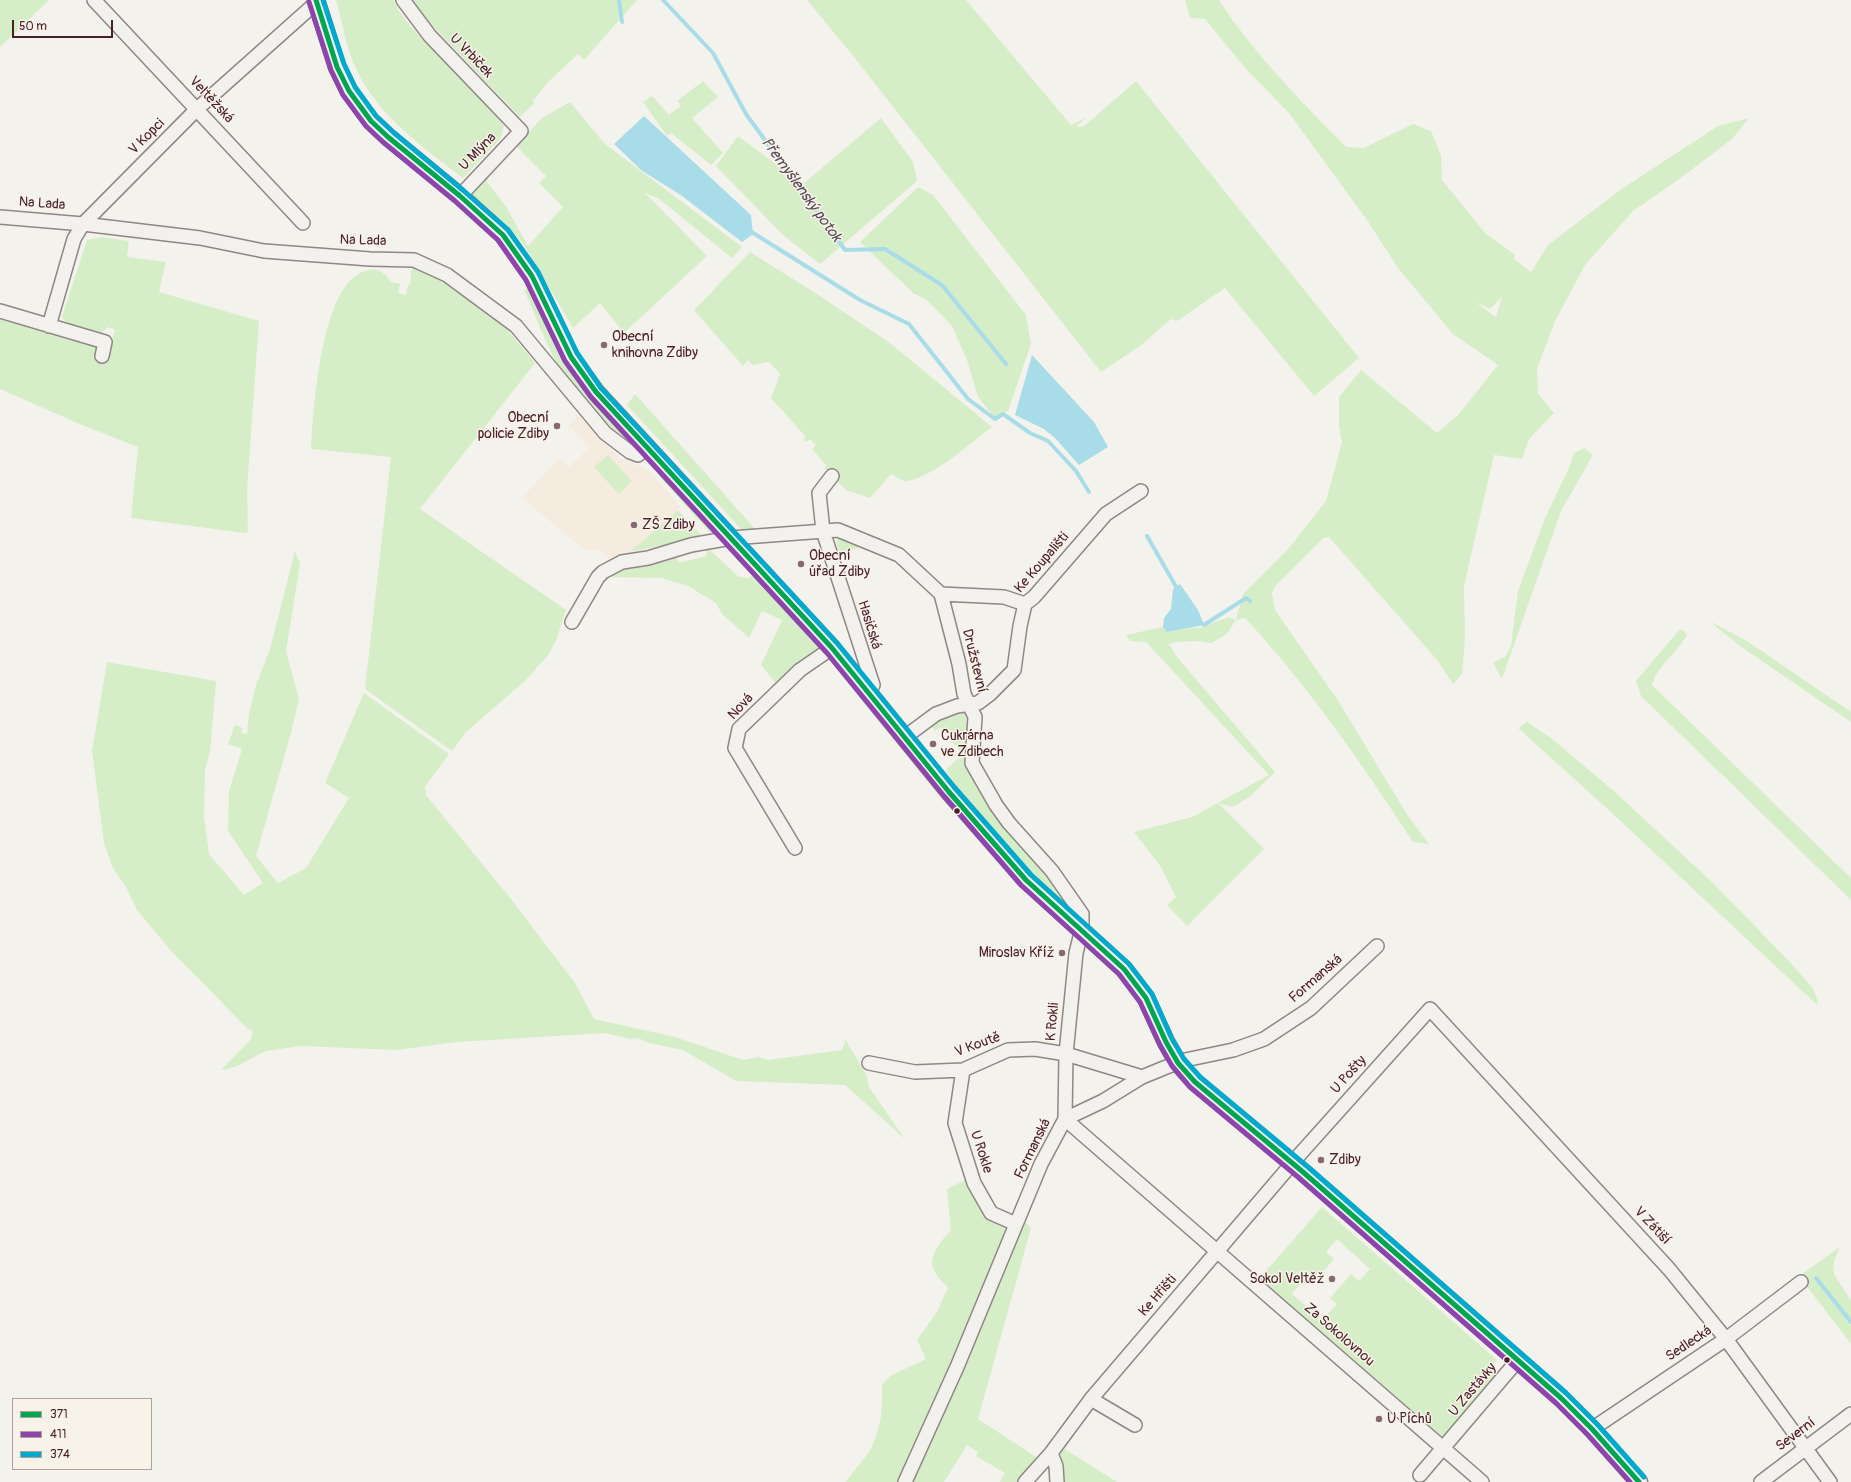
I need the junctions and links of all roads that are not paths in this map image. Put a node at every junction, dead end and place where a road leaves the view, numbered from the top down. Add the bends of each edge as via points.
1 (94, 0) edge
2 (403, 0) edge
3 (317, 1) edge
4 (197, 109) junction
5 (521, 131) joint
6 (460, 196) junction
7 (0, 217) edge
8 (303, 223) dead end
9 (83, 224) junction
10 (0, 311) edge
11 (49, 326) junction
12 (102, 356) dead end
13 (647, 447) junction
14 (832, 476) dead end
15 (1141, 492) dead end
16 (823, 531) junction
17 (731, 538) junction
18 (941, 594) junction
19 (1025, 604) junction
20 (572, 622) dead end
21 (832, 648) junction
22 (869, 693) junction
23 (968, 704) junction
24 (905, 737) junction
25 (795, 848) dead end
26 (1082, 929) junction
27 (1377, 946) dead end
28 (1430, 1009) joint
29 (1066, 1054) junction
30 (869, 1063) dead end
31 (1178, 1063) junction
32 (963, 1070) junction
33 (1142, 1077) junction
34 (1065, 1118) junction
35 (1293, 1163) junction
36 (1016, 1224) junction
37 (1218, 1252) junction
38 (1801, 1282) dead end
39 (1726, 1339) junction
40 (1518, 1360) junction
41 (1091, 1399) junction
42 (1851, 1414) edge
43 (1135, 1425) dead end
44 (1592, 1429) junction
45 (1445, 1448) junction
46 (1805, 1449) junction
47 (1051, 1453) junction
48 (1420, 1475) dead end
49 (905, 1482) edge
50 (1025, 1482) edge
51 (1056, 1482) edge
52 (1482, 1482) edge
53 (1639, 1482) edge
54 (1761, 1482) edge
55 (1830, 1482) edge

1 - 4 street, Veltěžská
2 - 5 street, U Vrbiček via 430,36
3 - 4 street, V Kopci
3 - 6 street via 337,67 349,90 371,121
4 - 8 street, Veltěžská
4 - 9 street, V Kopci
5 - 6 street, U Mlýna
6 - 13 street via 503,235 519,255 532,276 571,357 596,392
7 - 9 street, Na Lada
9 - 11 street, V Kopci via 74,239
9 - 13 street, Na Lada via 200,238 264,251 370,259 406,259 428,265 447,275 516,326 604,434 638,455
10 - 11 street
11 - 12 street via 107,337
13 - 17 street
14 - 16 street, Hasičská via 819,493
15 - 19 street, Ke Koupališti via 1106,514 1034,597
16 - 17 street
16 - 18 street via 838,530 899,555
16 - 22 street, Hasičská via 873,685
17 - 20 street via 622,562 603,572
17 - 21 street
18 - 19 street via 1004,597
18 - 23 street, Družstevní
19 - 23 street, Ke Koupališti via 1014,670 978,703
21 - 22 street
21 - 25 street, Nová via 800,670 739,729 735,748
22 - 24 street
23 - 24 street, Ke Koupališti via 936,714
23 - 26 street, Družstevní via 976,716 972,764 1009,823 1052,871 1082,914
24 - 26 street via 1026,880
26 - 29 street, K Rokli via 1076,953
26 - 31 street via 1124,969 1146,998
27 - 31 street, Formanská via 1311,1008 1264,1039 1233,1050
28 - 35 street, U Pošty
28 - 39 street, V Zátiší via 1669,1269
29 - 32 street, V Koutě via 1035,1049 1008,1050
29 - 33 street, V Koutě
29 - 34 street, K Rokli
30 - 32 street, V Koutě via 915,1072
31 - 33 street, Formanská
31 - 35 street via 1195,1082
32 - 36 street, U Rokle via 955,1123 974,1183 991,1213
33 - 34 street, Formanská via 1102,1101
34 - 36 street, Formanská via 1041,1164
34 - 37 street, Za Sokolovnou
35 - 37 street, Ke Hřišti
35 - 40 street
36 - 49 street, Formanská via 957,1367
37 - 41 street, Ke Hřišti
37 - 45 street, Za Sokolovnou
38 - 39 street, Sedlecká
39 - 44 street, Sedlecká
39 - 46 street, V Zátiší
40 - 44 street
40 - 45 street, U Zastávky
41 - 43 street
41 - 47 street, Ke Hřišti
42 - 46 street, Severní
44 - 53 street
45 - 48 street, U Zastávky
45 - 52 street, Za Sokolovnou
46 - 54 street, Severní
46 - 55 street, V Zátiší
47 - 50 street, Ke Hřišti
47 - 51 street via 1056,1466

